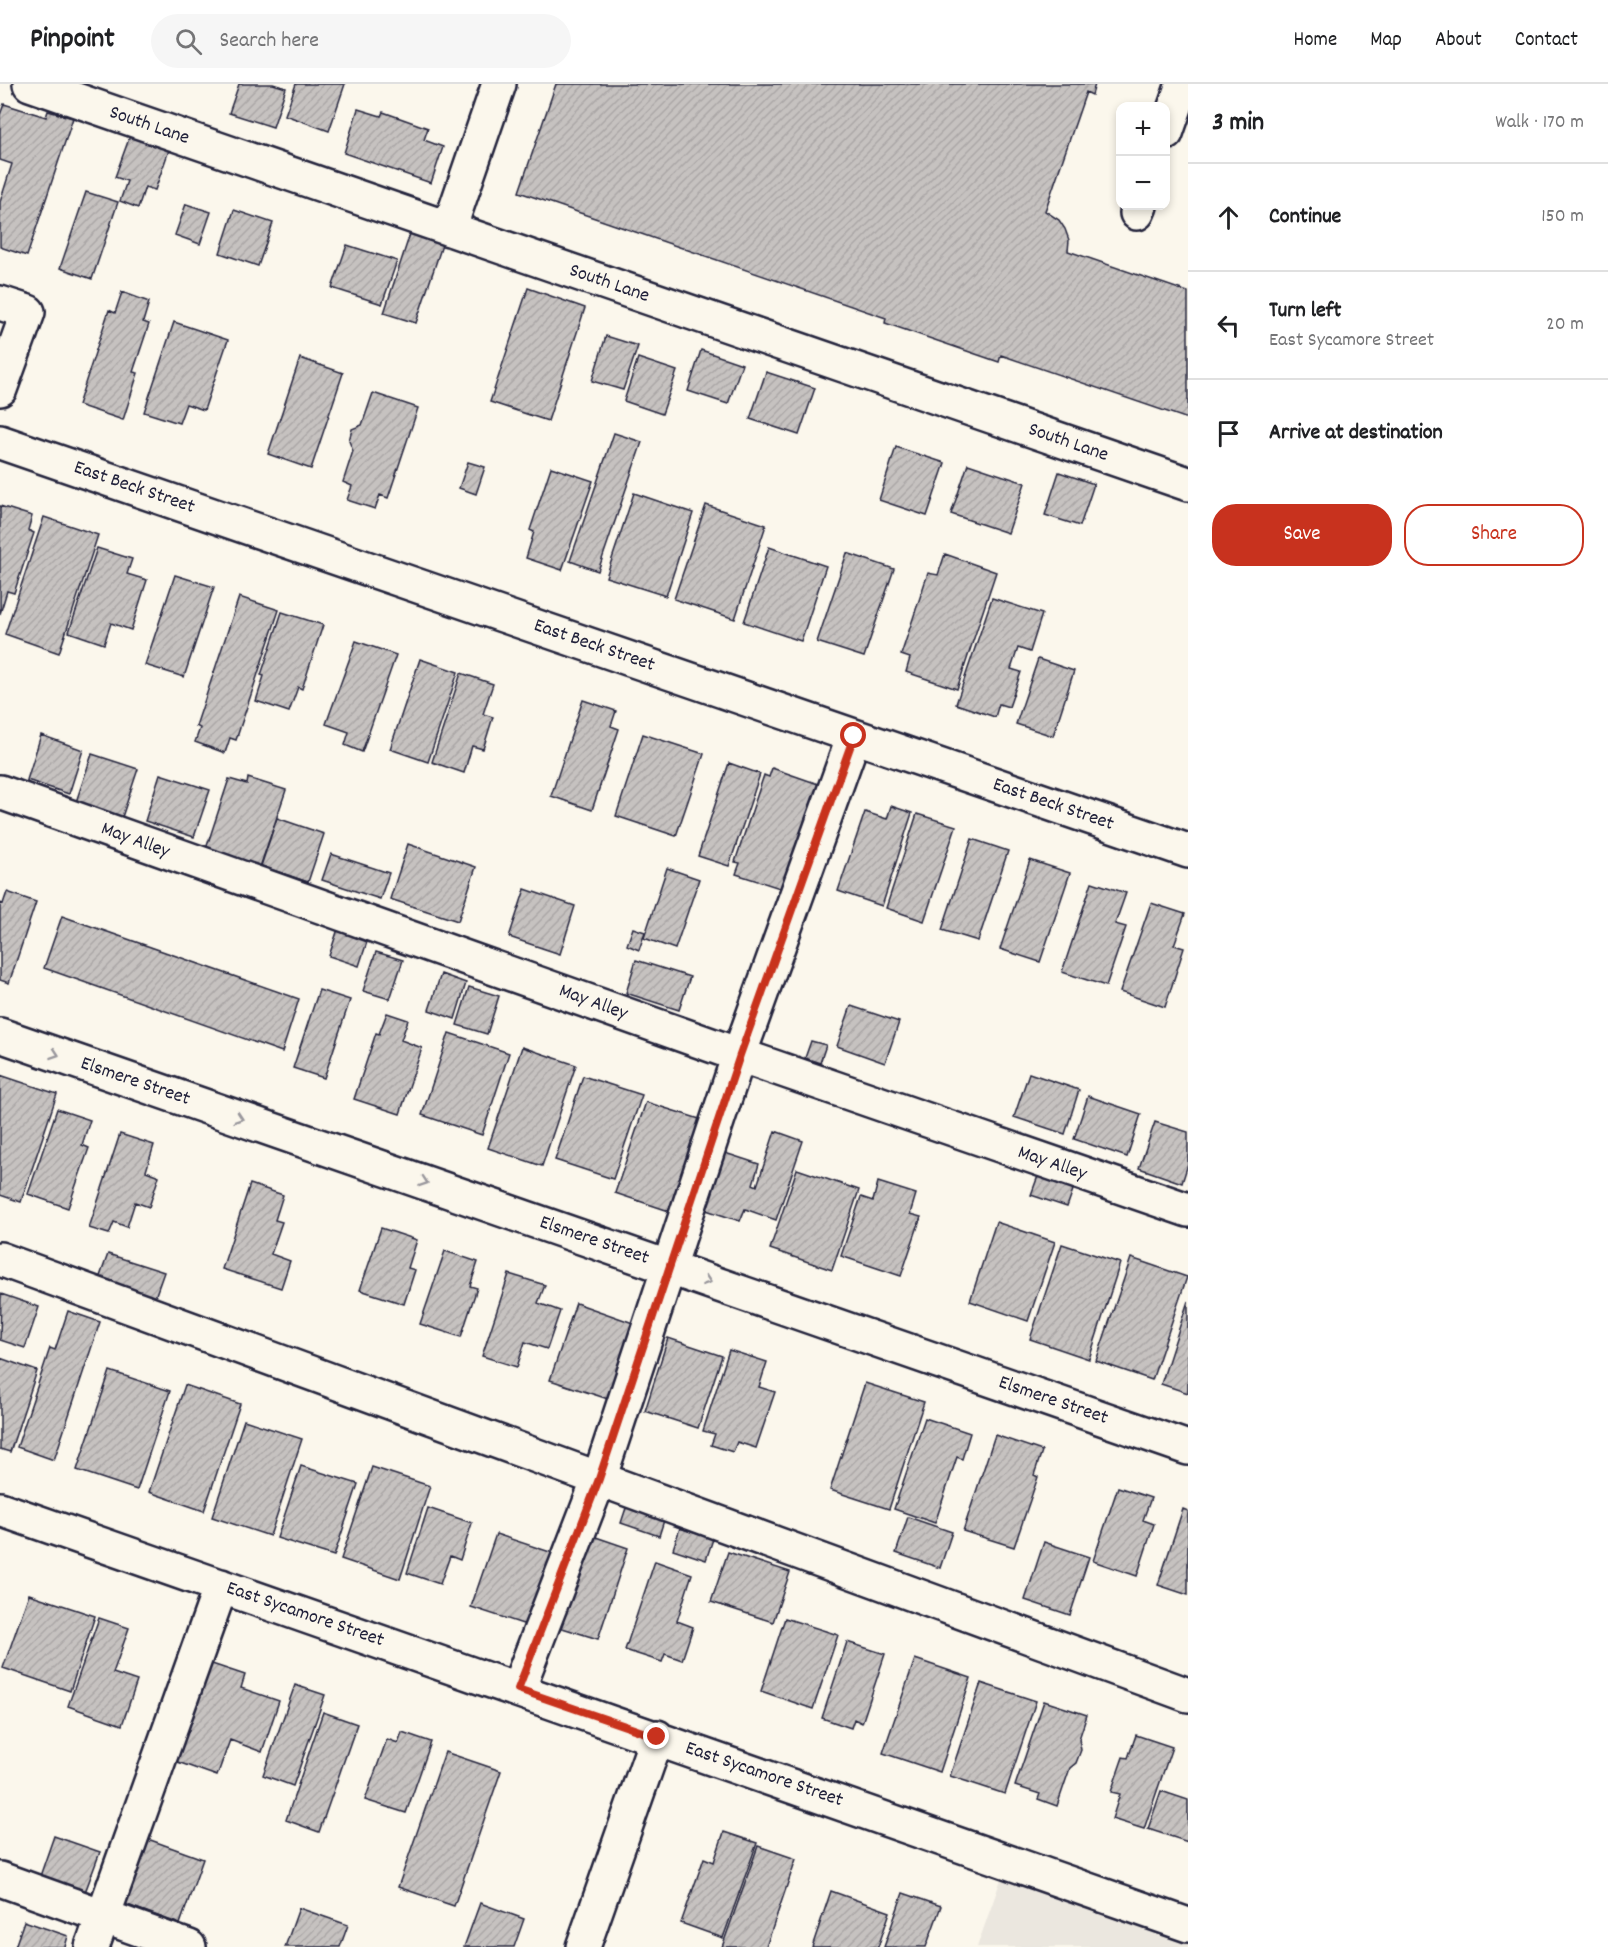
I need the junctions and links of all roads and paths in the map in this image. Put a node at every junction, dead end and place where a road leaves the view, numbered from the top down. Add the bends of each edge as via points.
1 (30, 84) edge
2 (499, 84) edge
3 (1183, 84) edge
4 (1170, 121) edge
5 (449, 229) junction
6 (14, 307) edge
7 (0, 389) edge
8 (0, 442) edge
9 (1188, 484) edge
10 (854, 736) junction
11 (0, 792) edge
12 (1188, 851) edge
13 (0, 1035) edge
14 (740, 1055) junction
15 (1188, 1210) edge
16 (0, 1259) edge
17 (669, 1268) junction
18 (1188, 1448) edge
19 (599, 1479) junction
20 (0, 1509) edge
21 (221, 1586) junction
22 (518, 1689) junction
23 (1188, 1695) edge
24 (657, 1737) junction
25 (0, 1879) edge
26 (102, 1916) junction
27 (1188, 1925) edge
28 (92, 1947) edge
29 (189, 1947) edge
30 (583, 1947) edge

1 - 5 street, South Lane
2 - 5 street
3 - 4 street
5 - 9 street, South Lane
6 - 7 street
8 - 10 street, East Beck Street
10 - 12 street, East Beck Street
10 - 14 street
11 - 14 street, May Alley
13 -> 17 street, Elsmere Street
14 - 15 street, May Alley
14 - 17 street
16 - 19 street
17 -> 18 street, Elsmere Street
17 - 19 street
19 - 22 street
19 - 23 street
20 - 21 street, East Sycamore Street
21 - 22 street, East Sycamore Street
21 - 26 street
22 - 24 street, East Sycamore Street
24 - 27 street, East Sycamore Street
24 - 30 street
25 - 26 street
26 - 28 street
26 - 29 street

